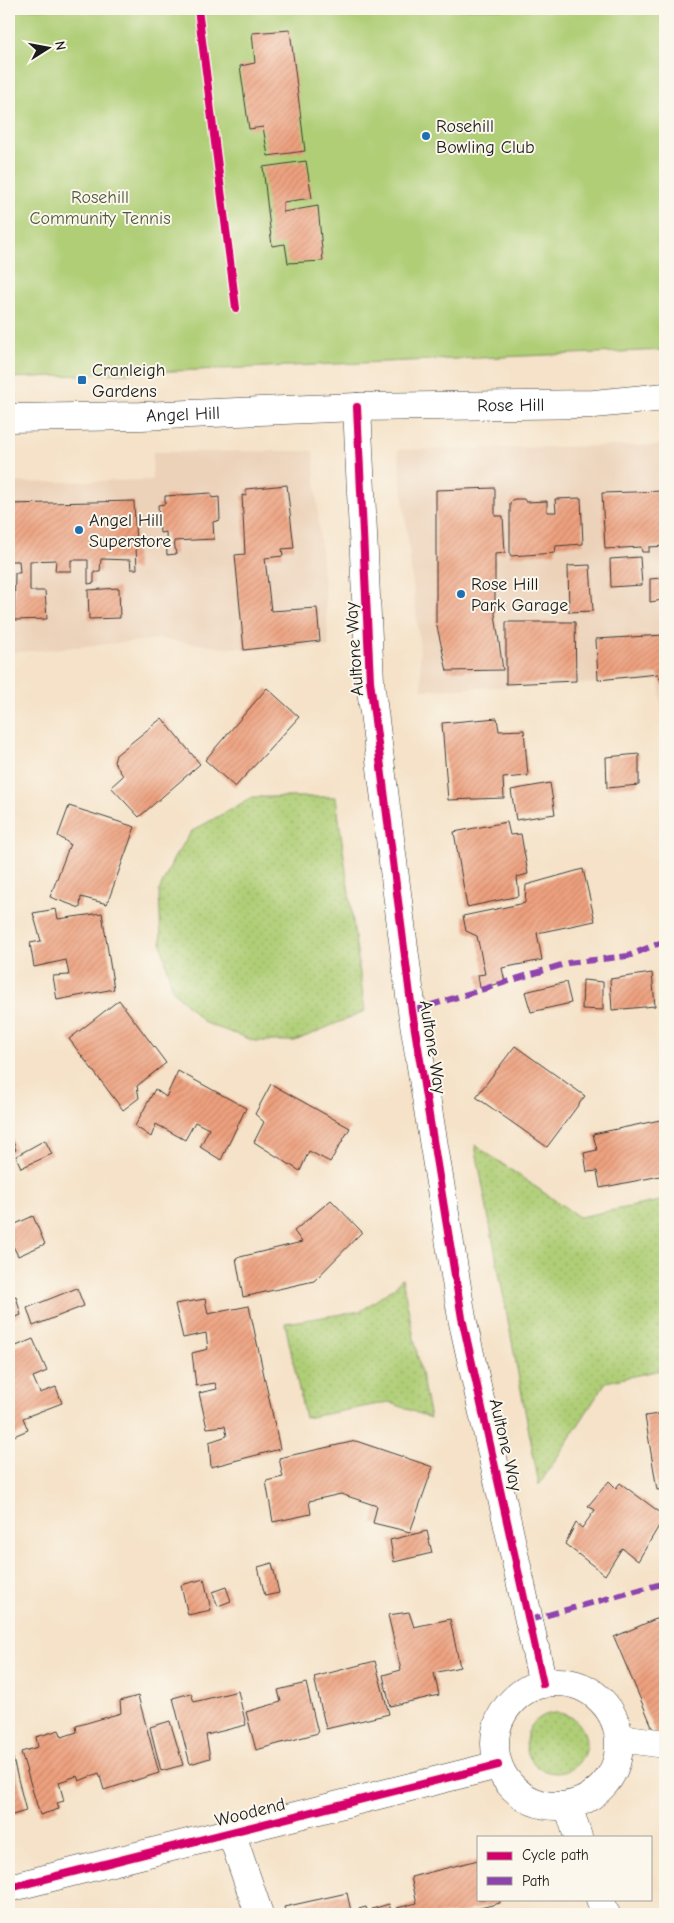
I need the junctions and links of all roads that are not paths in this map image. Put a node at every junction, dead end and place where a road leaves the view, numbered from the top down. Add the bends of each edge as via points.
1 (665, 398) edge
2 (357, 407) junction
3 (9, 418) edge
4 (543, 1684) junction
5 (620, 1738) junction
6 (665, 1744) edge
7 (498, 1765) junction
8 (568, 1805) junction
9 (231, 1832) junction
10 (578, 1836) edge
11 (9, 1888) edge
12 (600, 1900) edge
13 (259, 1914) edge
14 (606, 1914) edge

1 - 2 street, Rose Hill via 594,404
2 - 3 street, Angel Hill
2 - 4 street, Aultone Way via 370,681 412,1011 462,1318
4 - 5 street via 564,1682 584,1688 602,1700 614,1718
4 - 7 street via 524,1692 508,1706 498,1724 494,1744
5 - 6 street
5 - 8 street via 618,1758 611,1776 599,1792
7 - 8 street via 508,1784 523,1797 541,1806 562,1808
7 - 9 street, Woodend
8 - 10 street
9 - 11 street, Woodend
9 - 13 street
12 - 14 street

